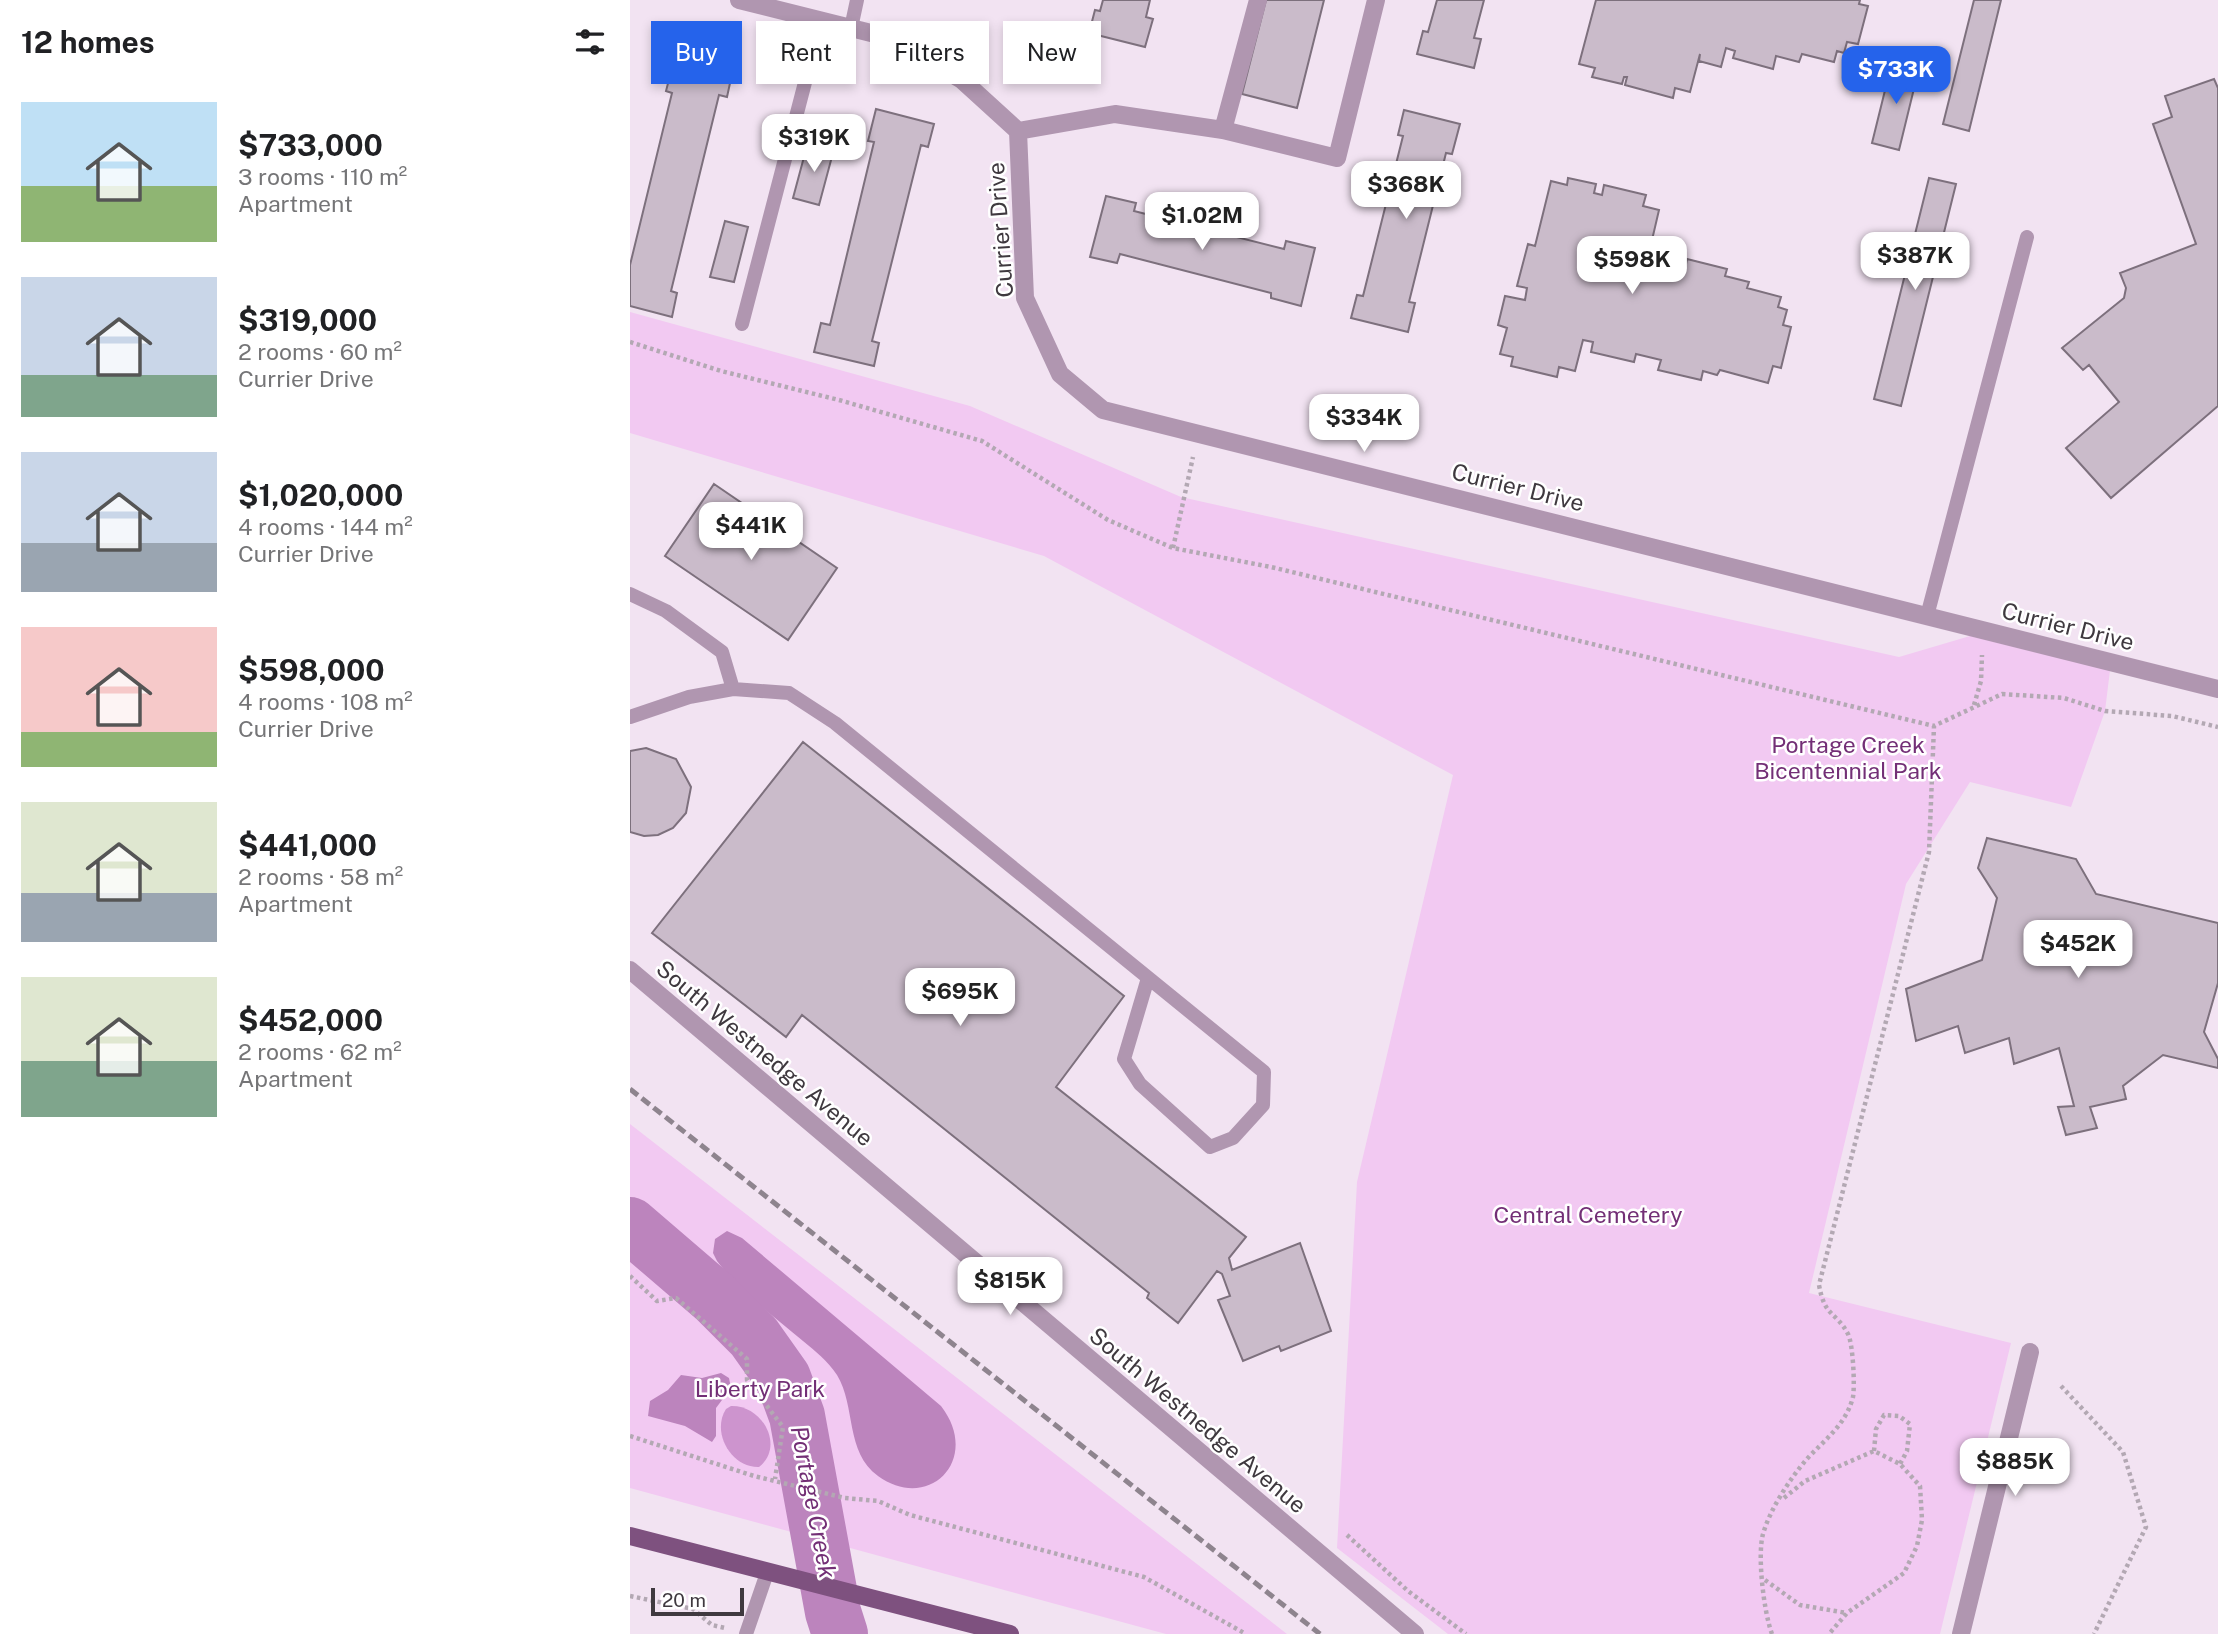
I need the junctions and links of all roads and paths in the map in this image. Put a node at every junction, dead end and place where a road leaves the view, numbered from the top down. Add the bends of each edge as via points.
1 (739, 0) edge
2 (857, 0) edge
3 (1258, 0) edge
4 (1376, 0) edge
5 (821, 20) junction
6 (825, 21) edge
7 (852, 21) edge
8 (856, 29) edge
9 (1223, 130) junction
10 (1018, 131) junction
11 (2027, 237) dead end
12 (743, 324) dead end
13 (630, 342) edge
14 (1198, 433) junction
15 (1173, 548) junction
16 (630, 594) edge
17 (1927, 616) junction
18 (1987, 631) junction
19 (733, 689) junction
20 (2218, 689) edge
21 (1974, 706) junction
22 (630, 718) edge
23 (1934, 726) junction
24 (2218, 727) edge
25 (630, 970) edge
26 (1149, 978) junction
27 (630, 1276) edge
28 (2030, 1352) dead end
29 (2061, 1386) dead end
30 (630, 1436) edge
31 (1874, 1451) junction
32 (1900, 1464) junction
33 (775, 1479) junction
34 (1780, 1501) junction
35 (630, 1535) edge
36 (1346, 1535) dead end
37 (768, 1570) junction
38 (1764, 1580) junction
39 (630, 1596) edge
40 (1847, 1613) junction
41 (746, 1634) edge
42 (1010, 1634) edge
43 (1246, 1634) edge
44 (1415, 1634) edge
45 (1466, 1634) edge
46 (1772, 1634) edge
47 (1829, 1634) edge
48 (1961, 1634) edge
49 (2094, 1634) edge

1 - 5 street, Currier Drive
2 - 7 lane
3 - 9 street
4 - 9 street, Currier Drive via 1337,158
5 - 6 street, Currier Drive
5 - 12 lane
8 - 10 street, Currier Drive via 891,38 962,80
9 - 10 street, Currier Drive via 1115,114
10 - 14 street, Currier Drive via 1025,298 1060,374 1103,410
11 - 17 lane
13 - 15 path via 982,441 1108,520
14 - 15 path
14 - 17 street, Currier Drive
15 - 23 path via 1271,567
16 - 19 lane via 666,611 722,652
17 - 18 street, Currier Drive
18 - 20 street, Currier Drive
18 - 21 path
19 - 22 lane via 690,696
19 - 26 lane via 789,693 835,723
21 - 23 path
21 - 24 path via 2002,694 2064,698 2105,711 2172,716
23 - 34 path via 1929,852 1819,1285 1823,1306 1849,1335 1853,1396 1838,1428 1806,1460
25 - 44 street, South Westnedge Avenue
26 - 26 lane via 1264,1072 1263,1105 1233,1138 1210,1147 1140,1084 1124,1059
27 - 33 path via 657,1301 676,1298 747,1359 747,1380 783,1427
28 - 48 street
29 - 49 path via 2123,1452 2146,1527
30 - 33 path
31 - 32 path
31 - 32 path via 1876,1429 1884,1415 1899,1416 1910,1424 1907,1451
31 - 34 path via 1805,1481
32 - 40 path via 1920,1486 1922,1520 1917,1546 1904,1573
33 - 43 path via 845,1498 878,1501 910,1515 1144,1577
34 - 38 path via 1763,1535
35 - 37 main road
36 - 45 path via 1408,1591
37 - 41 lane
37 - 42 main road
38 - 40 path via 1800,1605
38 - 46 path
39 - 41 path via 693,1609 712,1625
40 - 47 path

